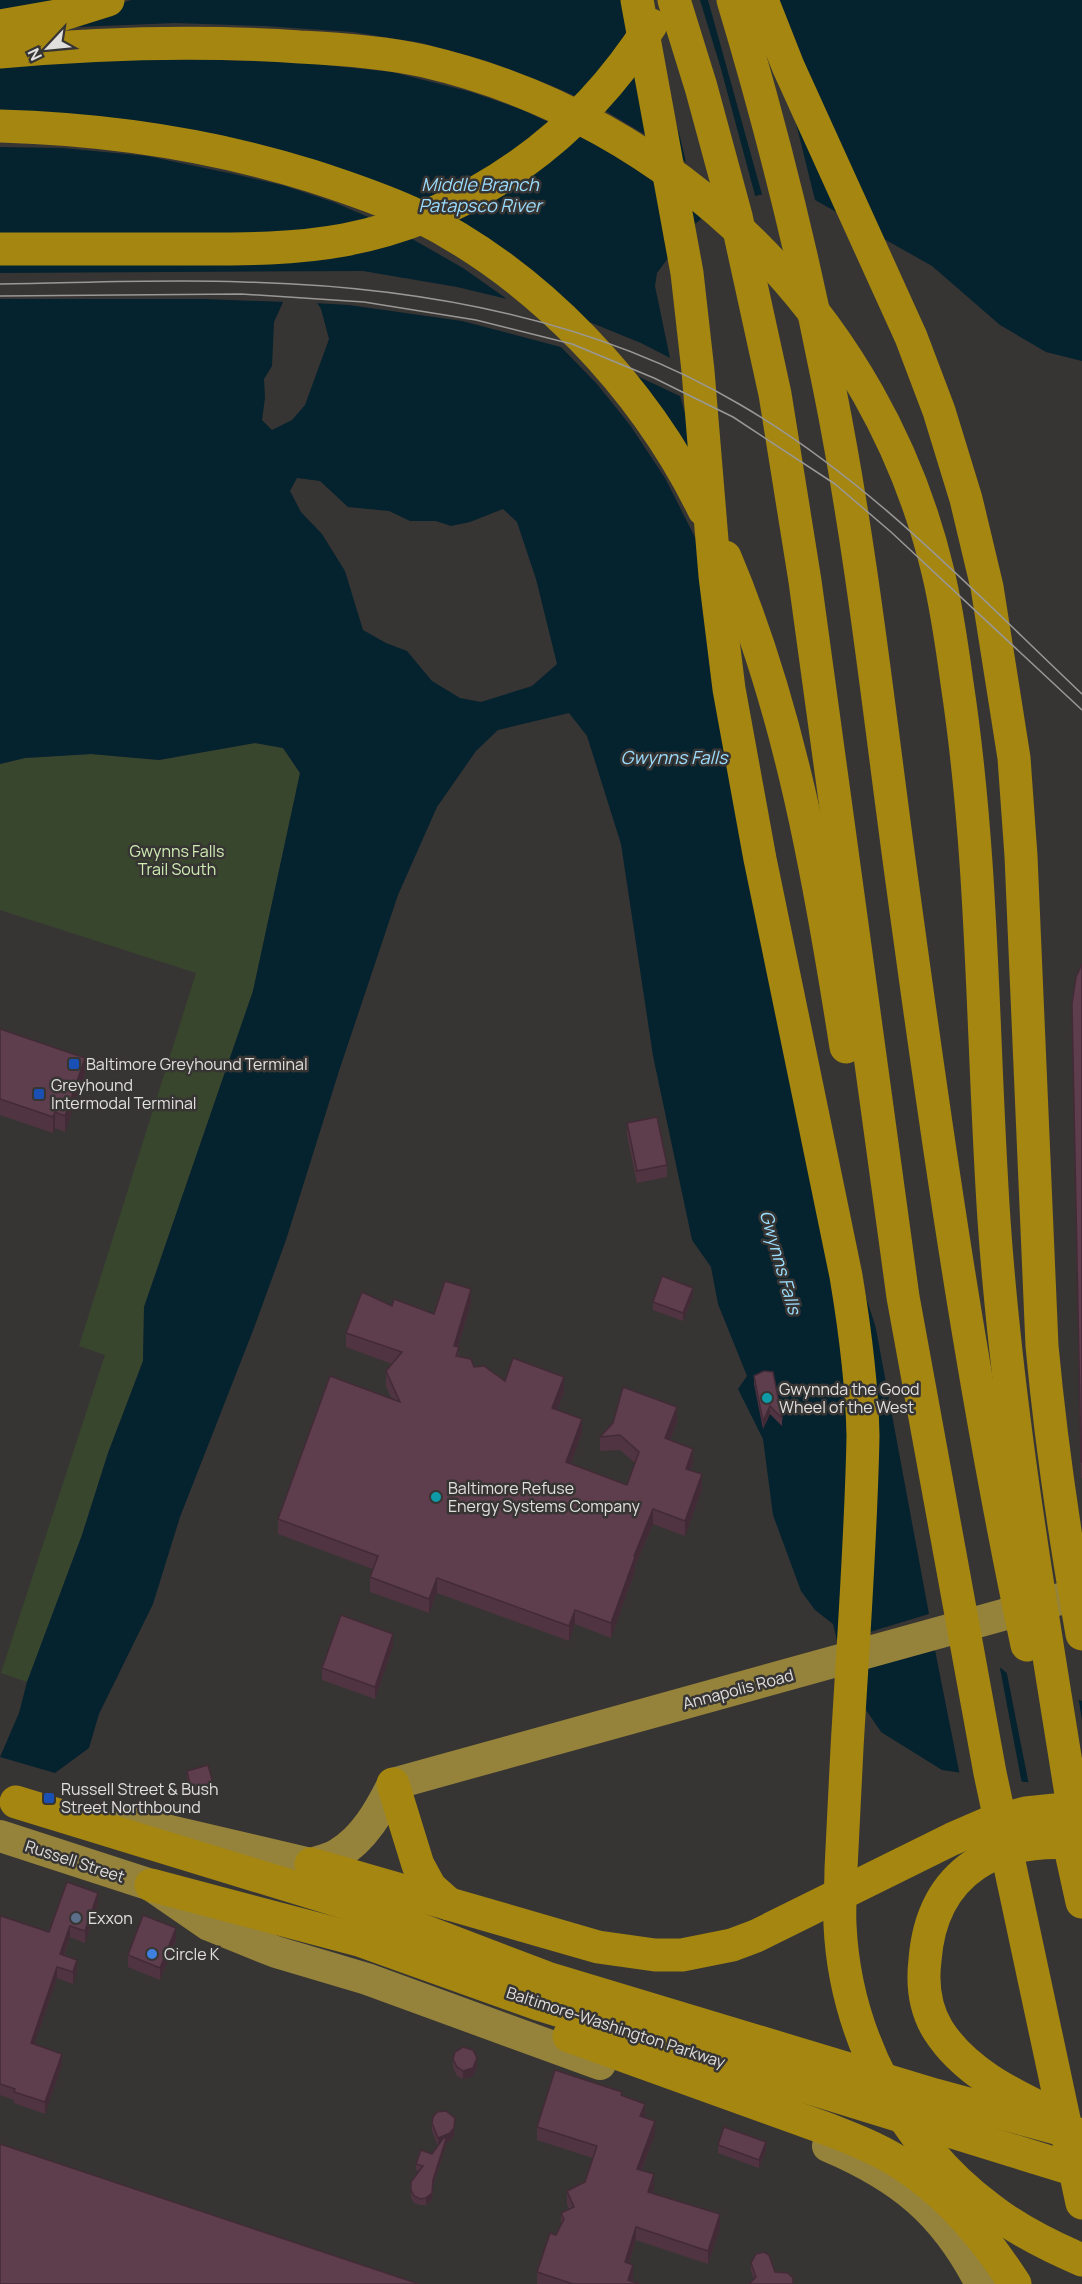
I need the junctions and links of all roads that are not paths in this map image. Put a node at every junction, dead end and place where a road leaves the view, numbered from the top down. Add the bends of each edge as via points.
1 (108, 0) edge
2 (637, 0) edge
3 (665, 0) edge
4 (674, 0) edge
5 (733, 0) edge
6 (762, 0) edge
7 (0, 26) edge
8 (0, 52) edge
9 (0, 126) edge
10 (0, 249) edge
11 (903, 1297) junction
12 (1082, 1593) edge
13 (1082, 1634) edge
14 (393, 1784) junction
15 (8, 1800) edge
16 (1082, 1811) edge
17 (0, 1836) edge
18 (1082, 1844) edge
19 (311, 1864) junction
20 (1082, 1864) edge
21 (151, 1885) junction
22 (1082, 1902) edge
23 (449, 1904) junction
24 (539, 2001) junction
25 (1082, 2128) edge
26 (1082, 2135) edge
27 (1082, 2172) edge
28 (1082, 2203) edge
29 (1082, 2260) edge
30 (981, 2284) edge
31 (1015, 2284) edge

1 - 7 highway via 57,16
2 - 29 highway via 687,273 729,689 846,1276 859,1360 864,1436 842,1837 840,1924 844,1964 852,2004 871,2057 909,2126 959,2183 988,2208 1020,2230
3 - 10 highway via 637,48 600,95 566,129 501,179 426,216 362,236 288,247
4 - 11 highway via 736,216 778,415 805,581
5 - 22 highway via 784,181 831,392 854,526 927,1064 974,1359 1012,1575
6 - 13 highway via 911,337 966,499 987,587 1014,758 1048,1413
8 - 20 highway via 152,43 327,48 422,61 519,90 602,130 674,174 735,227 786,279 851,364 890,438 918,507 939,573 952,651 976,861 990,1160 1008,1369 1024,1497
9 - 11 highway via 94,130 191,144 280,166 413,214 456,237 528,290 592,349 639,405 669,448 716,536 748,616 777,709 819,884 857,1118
11 - 28 highway via 990,1773
12 - 14 main road, Annapolis Road
14 - 19 main road via 381,1809 352,1843 337,1855
14 - 23 highway via 418,1865 430,1887
15 - 19 main road via 32,1799
15 - 24 highway via 369,1910
16 - 23 highway via 1026,1813 989,1823 756,1936 682,1955 598,1947
17 - 21 main road, Russell Street
18 - 25 highway via 1056,1841 1011,1848 988,1856 966,1871 945,1894 931,1927 923,1978 927,2007 950,2047 990,2081
19 - 23 highway
21 - 24 highway via 259,1915 355,1959
21 - 30 main road, Russell Street via 209,1925 276,1952 367,1979 864,2161 921,2200 948,2229
24 - 26 highway, Baltimore-Washington Parkway via 935,2095
24 - 27 highway, Baltimore-Washington Parkway
24 - 31 highway via 773,2108 872,2147 898,2162 942,2196 993,2252

